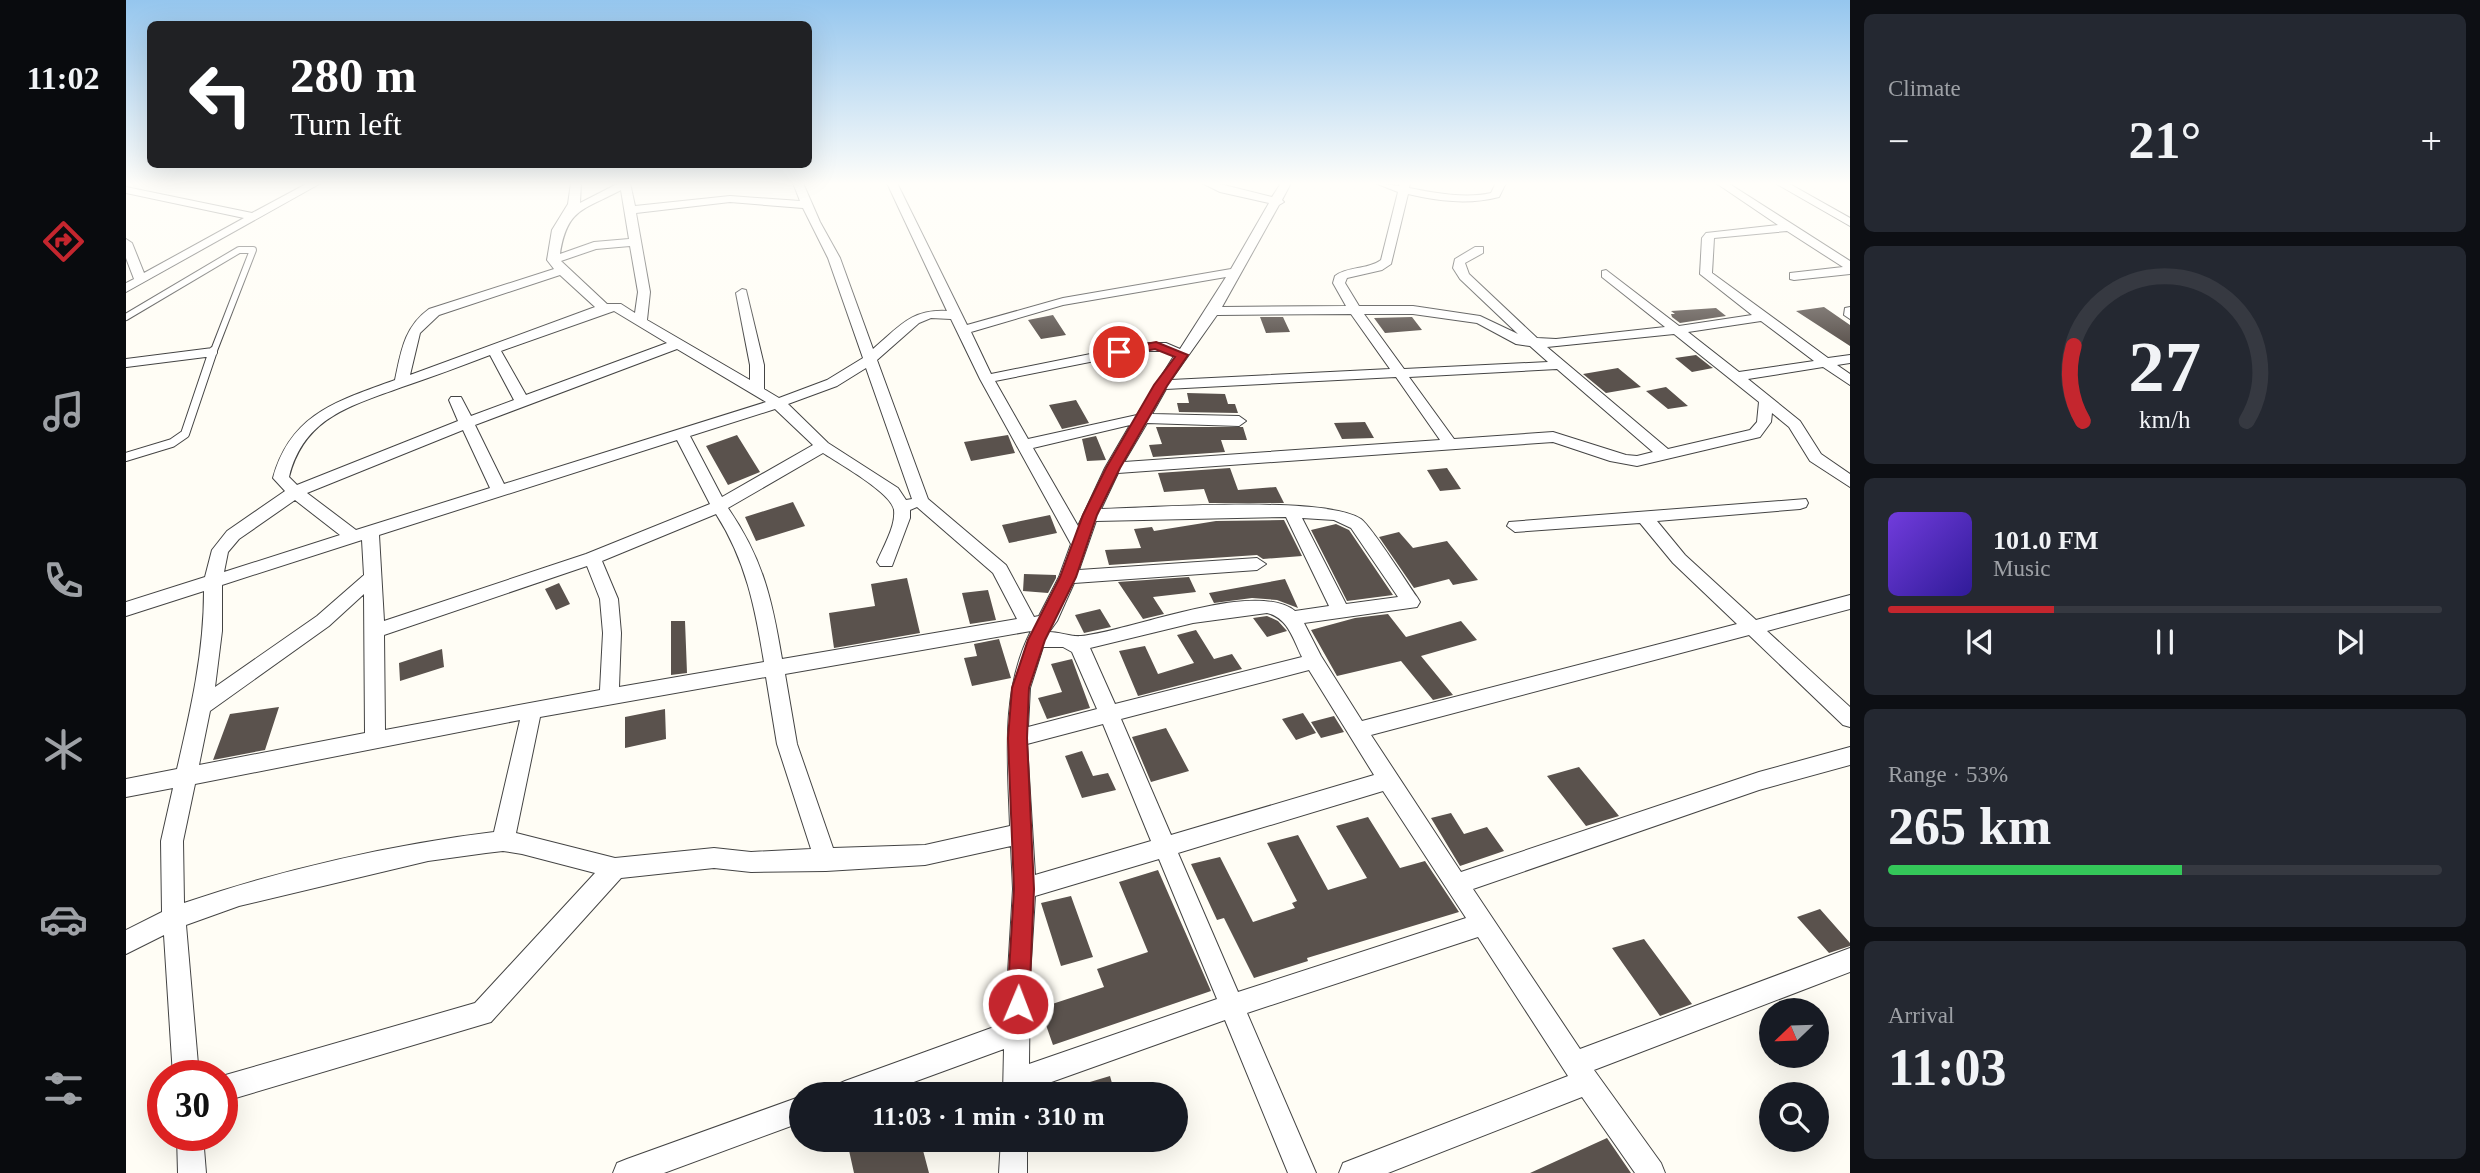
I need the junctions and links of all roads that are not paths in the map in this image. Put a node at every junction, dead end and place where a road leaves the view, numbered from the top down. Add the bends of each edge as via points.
1 (215, 238) edge
2 (558, 238) edge
3 (635, 238) edge
4 (823, 238) edge
5 (918, 238) edge
6 (1257, 238) edge
7 (1391, 238) edge
8 (1709, 238) edge
9 (1806, 238) edge
10 (636, 242) junction
11 (126, 243) edge
12 (1479, 250) dead end
13 (557, 265) junction
14 (1850, 268) edge
15 (1237, 272) junction
16 (1606, 274) dead end
17 (1794, 276) dead end
18 (140, 279) junction
19 (126, 288) edge
20 (741, 293) dead end
21 (604, 308) junction
22 (1354, 309) junction
23 (1213, 311) junction
24 (955, 315) junction
25 (126, 317) edge
26 (1763, 317) junction
27 (641, 319) junction
28 (1677, 330) junction
29 (962, 331) junction
30 (1534, 342) junction
31 (679, 343) junction
32 (493, 349) junction
33 (213, 352) junction
34 (1182, 355) junction
35 (1850, 359) edge
36 (869, 360) junction
37 (126, 363) edge
38 (1825, 363) junction
39 (1562, 365) junction
40 (1399, 371) junction
41 (1736, 377) junction
42 (987, 379) junction
43 (1850, 381) edge
44 (401, 383) junction
45 (1161, 385) junction
46 (757, 390) junction
47 (456, 400) dead end
48 (1766, 400) junction
49 (523, 402) junction
50 (778, 403) junction
51 (1142, 418) junction
52 (1239, 421) dead end
53 (468, 422) junction
54 (681, 433) junction
55 (1450, 443) junction
56 (1025, 445) junction
57 (823, 446) junction
58 (1664, 454) junction
59 (126, 457) edge
60 (1113, 468) junction
61 (1850, 482) edge
62 (499, 491) junction
63 (295, 492) junction
64 (921, 502) junction
65 (1800, 503) dead end
66 (719, 506) junction
67 (902, 506) junction
68 (1291, 511) junction
69 (1090, 515) junction
70 (1644, 517) junction
71 (1515, 526) dead end
72 (370, 531) junction
73 (352, 536) junction
74 (1080, 545) junction
75 (592, 558) junction
76 (886, 562) dead end
77 (1257, 564) dead end
78 (372, 577) junction
79 (1068, 577) junction
80 (213, 582) junction
81 (1850, 602) edge
82 (126, 609) edge
83 (1340, 610) junction
84 (1292, 618) junction
85 (1750, 627) junction
86 (1038, 629) junction
87 (374, 631) junction
88 (1079, 644) junction
89 (1314, 662) junction
90 (774, 666) junction
91 (609, 696) junction
92 (200, 708) junction
93 (532, 710) junction
94 (1107, 714) junction
95 (1850, 719) edge
96 (1356, 731) junction
97 (1017, 738) junction
98 (375, 739) junction
99 (1850, 756) edge
100 (187, 777) junction
101 (1388, 780) junction
102 (126, 788) edge
103 (1021, 834) junction
104 (503, 841) junction
105 (1165, 847) junction
106 (826, 861) junction
107 (615, 868) junction
108 (1456, 884) junction
109 (1024, 889) junction
110 (174, 918) junction
111 (1484, 924) junction
112 (126, 942) edge
113 (1850, 960) edge
114 (1231, 1006) junction
115 (1018, 1031) junction
116 (185, 1060) edge
117 (1581, 1073) junction
118 (878, 1082) edge
119 (1016, 1082) edge
120 (1032, 1082) edge
121 (238, 1084) edge
122 (789, 1115) edge
123 (191, 1151) edge
124 (1014, 1152) edge
125 (192, 1173) edge
126 (627, 1173) edge
127 (1013, 1173) edge
128 (1302, 1173) edge
129 (1353, 1173) edge
130 (1651, 1173) edge

1 - 18 street
2 - 13 street
3 - 10 street
4 - 36 street
5 - 24 street
6 - 15 street
7 - 22 street via 1384,265 1341,276 1339,283
8 - 26 street via 1706,274
9 - 14 street
10 - 13 street via 594,246
10 - 27 street via 644,292
11 - 18 street
12 - 30 street via 1459,262 1459,268
13 - 21 street
13 - 44 street via 421,319 414,329
14 - 17 street
15 - 23 street
15 - 29 street via 1039,307
16 - 28 street
18 - 19 street
20 - 46 street via 757,365
21 - 27 street via 624,309
21 - 32 street
22 - 23 street
22 - 30 street via 1461,315 1514,339
22 - 40 street
23 - 34 street
24 - 29 street
24 - 36 street via 930,314 914,320
25 - 33 lane via 239,250 251,248
26 - 28 street
26 - 38 street
27 - 31 street
28 - 30 street via 1574,343
28 - 41 street
29 - 42 street
30 - 39 street
31 - 46 street
31 - 49 street
32 - 44 street
32 - 49 street
33 - 37 lane
33 - 59 lane via 185,434 172,443
34 - 42 street via 1156,345
34 - 45 street
35 - 38 street
36 - 50 street via 832,383
36 - 64 street
38 - 41 street
38 - 43 street
39 - 40 street
39 - 58 street
40 - 45 street
40 - 55 street
41 - 48 street
42 - 56 street
44 - 63 street via 336,407 313,421 285,461 281,478
45 - 51 street
46 - 50 street
47 - 53 street
48 - 58 street via 1764,422 1755,434
48 - 61 street via 1795,424 1815,457
49 - 53 street
50 - 54 street
50 - 57 street
51 - 52 street
51 - 56 street
51 - 60 street
53 - 62 street
53 - 63 street
54 - 62 street
54 - 66 street
55 - 58 street via 1553,437 1618,459 1637,461
55 - 60 street
56 - 74 street
57 - 66 street
57 - 67 street via 892,492
60 - 69 street
62 - 72 street
63 - 73 street
63 - 80 street via 233,535 220,550
64 - 67 street
64 - 86 street via 1000,569
65 - 70 street
66 - 75 street
66 - 90 street via 742,541 763,601
67 - 76 street
68 - 69 street
68 - 83 street
68 - 83 street via 1336,515 1357,524 1411,602
69 - 74 street
70 - 71 street
70 - 85 street via 1679,559
72 - 73 street
72 - 78 street
73 - 80 street
74 - 79 street
75 - 87 street
75 - 91 street via 609,599
77 - 79 street
78 - 87 street
78 - 92 street via 323,621
79 - 86 street
80 - 82 street
80 - 92 street via 213,631
81 - 85 street
83 - 84 street
84 - 88 street via 1267,606 1193,615
84 - 89 street
85 - 95 street
85 - 96 street
86 - 88 street
86 - 90 street
86 - 97 street via 1020,688
87 - 98 street
88 - 94 street
89 - 94 street
89 - 96 street
90 - 91 street
90 - 106 street via 786,744
91 - 93 street
92 - 100 street
93 - 98 street
93 - 104 street
94 - 97 street
94 - 105 street
96 - 101 street
97 - 103 street
98 - 100 street
99 - 108 street via 1759,781
100 - 102 street
100 - 110 street via 172,841
101 - 105 street
101 - 108 street
103 - 106 street via 925,855
103 - 109 street
104 - 107 street
104 - 110 street via 428,851 239,895
105 - 109 street
105 - 114 street
106 - 107 street via 714,858
107 - 121 street via 482,1013
108 - 111 street
109 - 115 street
110 - 112 street
110 - 116 street
111 - 114 street
111 - 117 street
113 - 117 street
114 - 120 street
114 - 128 street
115 - 118 street
115 - 119 street
117 - 129 street
117 - 130 street
122 - 126 street
123 - 125 street
124 - 127 street

